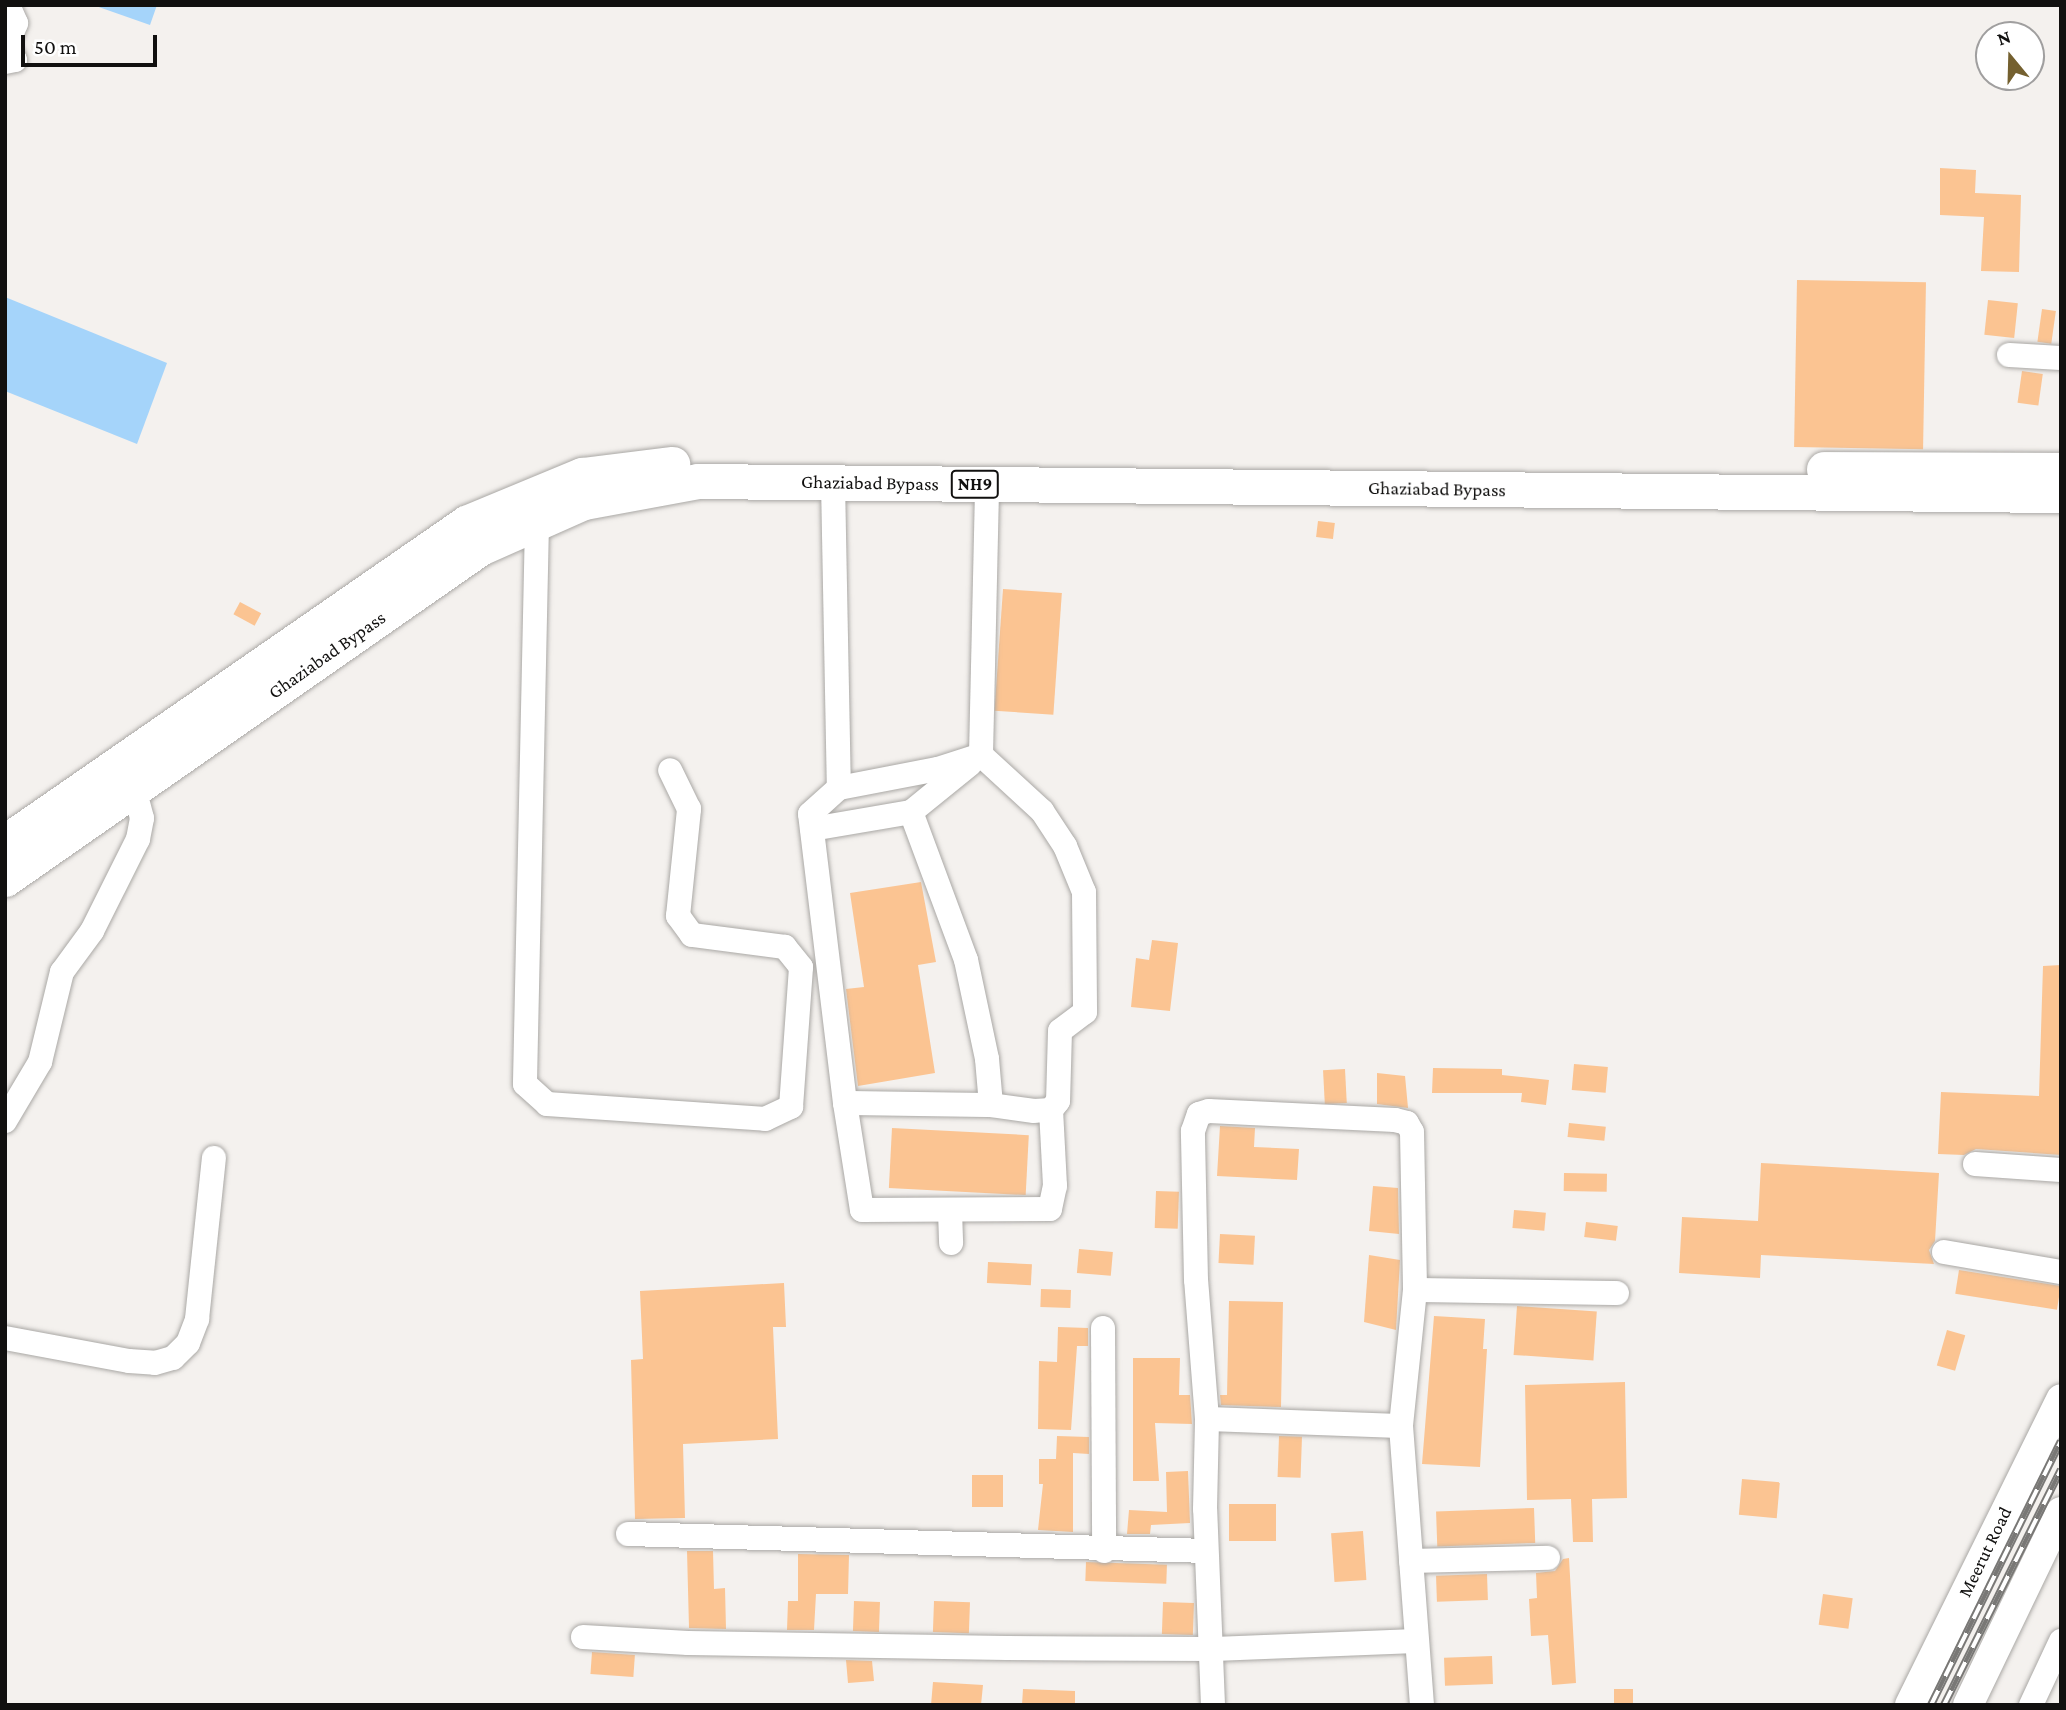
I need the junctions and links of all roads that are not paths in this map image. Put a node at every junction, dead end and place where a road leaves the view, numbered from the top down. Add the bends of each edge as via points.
1 (9, 6) edge
2 (9, 50) edge
3 (5, 85) edge
4 (2009, 355) dead end
5 (2061, 358) edge
6 (2061, 470) edge
7 (1104, 475) junction
8 (833, 482) junction
9 (987, 484) junction
10 (2061, 495) edge
11 (537, 523) junction
12 (981, 755) junction
13 (670, 770) dead end
14 (134, 788) junction
15 (839, 788) junction
16 (911, 812) junction
17 (812, 829) junction
18 (5, 842) edge
19 (5, 879) edge
20 (845, 1103) junction
21 (991, 1105) junction
22 (1051, 1110) junction
23 (5, 1121) edge
24 (214, 1158) dead end
25 (1975, 1164) dead end
26 (2061, 1170) edge
27 (950, 1211) junction
28 (951, 1243) dead end
29 (1944, 1252) dead end
30 (2061, 1272) edge
31 (1415, 1290) junction
32 (1617, 1293) dead end
33 (1102, 1328) dead end
34 (5, 1338) edge
35 (2061, 1399) edge
36 (1207, 1419) junction
37 (1401, 1426) junction
38 (2061, 1512) edge
39 (628, 1534) dead end
40 (1104, 1551) junction
41 (1206, 1552) junction
42 (1548, 1558) dead end
43 (1411, 1562) junction
44 (583, 1637) dead end
45 (1416, 1641) junction
46 (2061, 1641) edge
47 (1214, 1649) junction
48 (1213, 1705) edge
49 (1422, 1705) edge
50 (1910, 1705) edge
51 (1968, 1705) edge
52 (2031, 1705) edge

1 - 2 street via 16,23
2 - 3 street
4 - 5 street
6 - 7 highway, Ghaziabad Bypass / NH9
7 - 9 highway, Ghaziabad Bypass / NH9
7 - 10 highway, Ghaziabad Bypass / NH9
7 - 18 highway, Ghaziabad Bypass / NH9 via 682,462 582,475 466,523
8 - 9 highway, Ghaziabad Bypass / NH9
8 - 11 highway, Ghaziabad Bypass / NH9 via 698,481 584,502
8 - 15 street
9 - 12 street
11 - 13 street via 525,1084 547,1104 765,1119 791,1107 801,967 785,947 692,935 678,916 690,809
11 - 14 highway, Ghaziabad Bypass / NH9 via 480,548
12 - 15 street via 938,769
12 - 16 street
12 - 22 street via 1042,811 1074,863 1084,892 1085,1012 1060,1031 1058,1101
14 - 19 highway, Ghaziabad Bypass / NH9
14 - 23 street via 141,805 138,839 92,931 62,972 40,1062
15 - 17 street via 810,814
16 - 17 street
16 - 21 street via 966,960 987,1059
17 - 20 street
20 - 21 street
20 - 27 street via 862,1210
21 - 22 street
22 - 27 street via 1055,1186 1050,1209
24 - 34 street via 197,1319 188,1343 173,1358 155,1363 129,1361
25 - 26 street
27 - 28 street
29 - 30 street
31 - 32 street
31 - 36 street via 1415,1147 1407,1123 1245,1112 1199,1114 1194,1131 1196,1280
31 - 37 street
33 - 40 street
35 - 50 main road, Meerut Road
36 - 37 street
36 - 41 street
37 - 43 street
38 - 51 main road
39 - 40 street
40 - 41 street
41 - 47 street
42 - 43 street
43 - 45 street
44 - 47 street via 688,1643
45 - 47 street
45 - 49 street
46 - 52 street
47 - 48 street

